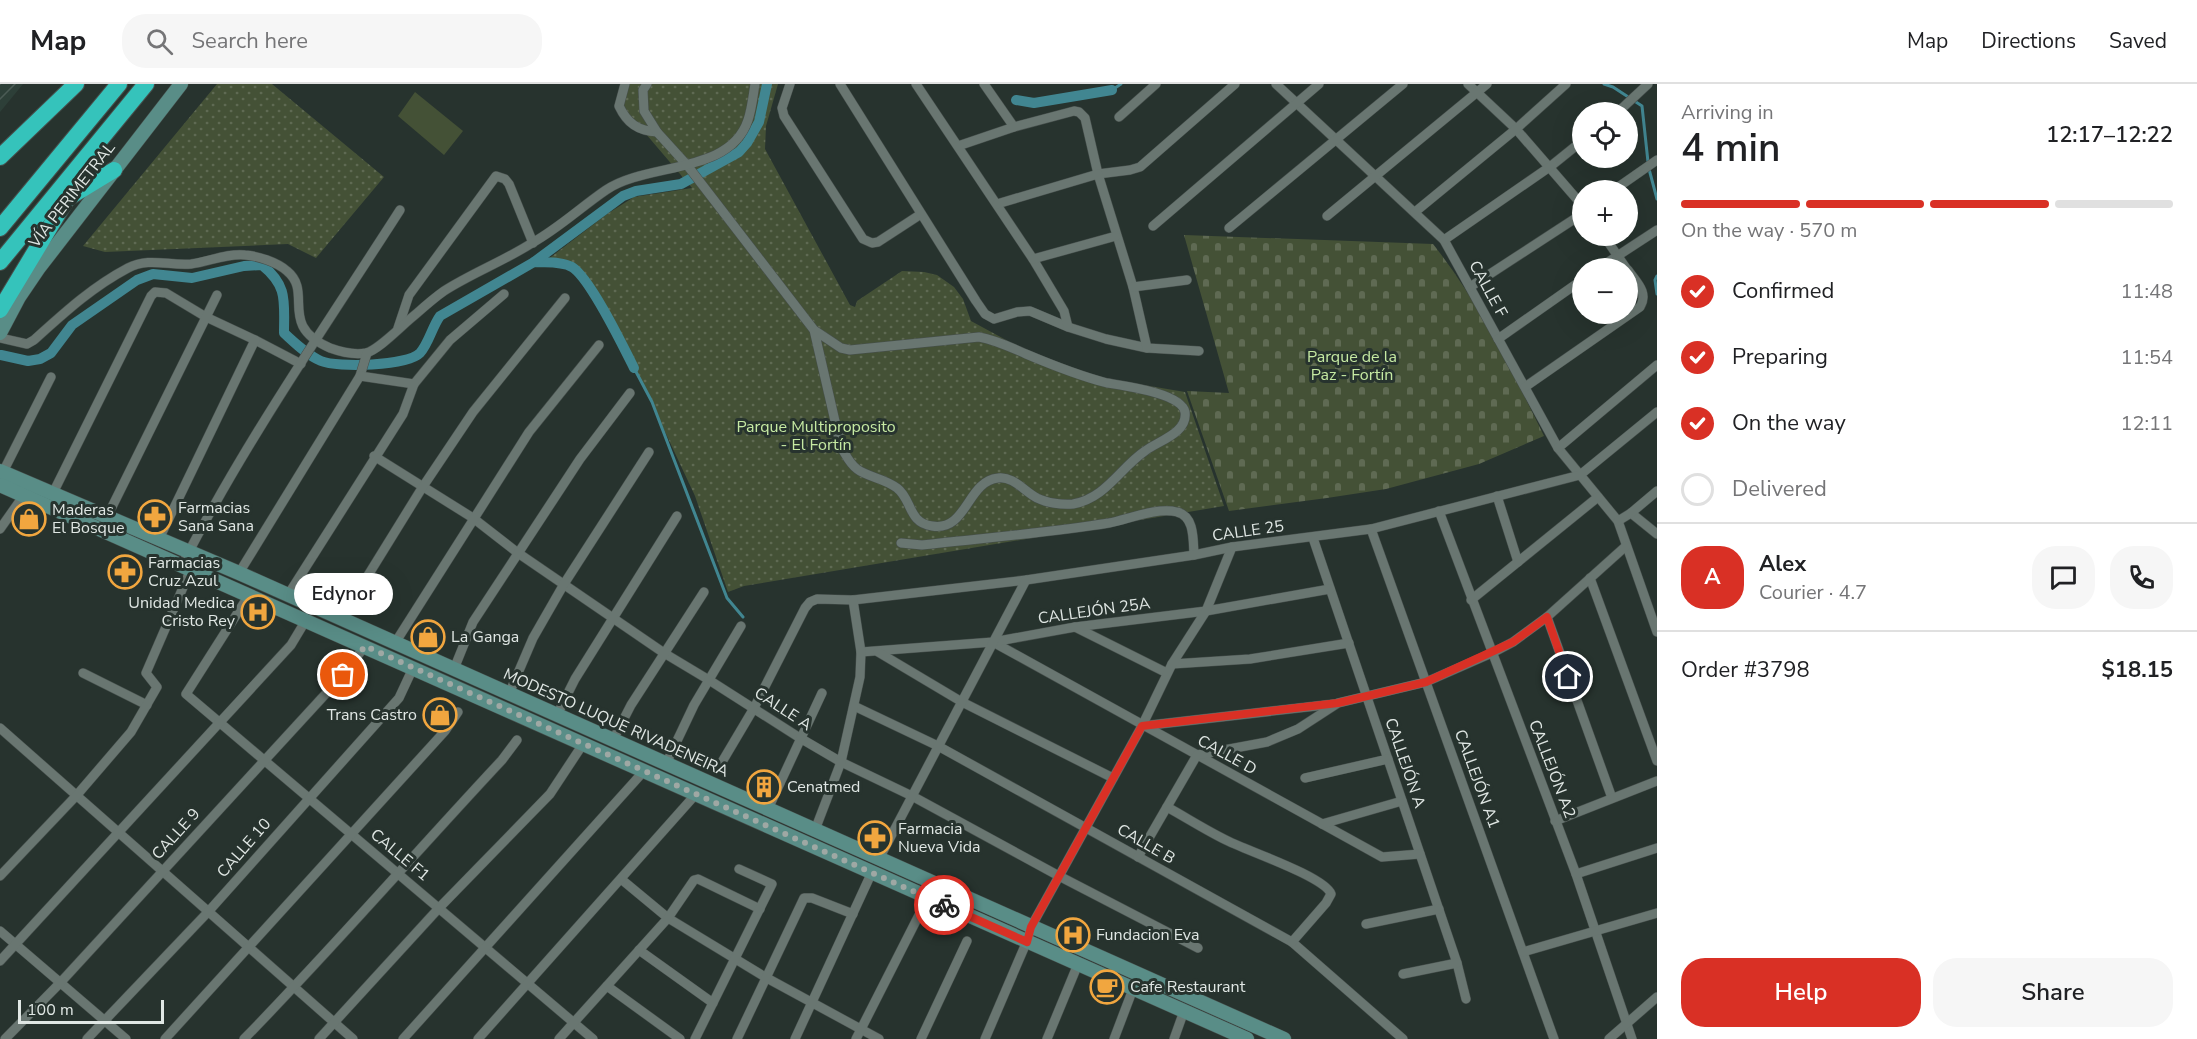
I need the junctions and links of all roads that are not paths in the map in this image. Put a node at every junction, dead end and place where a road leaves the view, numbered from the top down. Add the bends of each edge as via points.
1 (76, 84) edge
2 (119, 84) edge
3 (146, 84) edge
4 (182, 84) edge
5 (625, 84) edge
6 (647, 84) edge
7 (755, 84) edge
8 (790, 84) edge
9 (840, 84) edge
10 (916, 84) edge
11 (984, 84) edge
12 (1156, 84) edge
13 (1235, 84) edge
14 (1276, 84) edge
15 (1319, 84) edge
16 (1403, 84) edge
17 (1468, 84) edge
18 (1487, 84) edge
19 (1566, 84) edge
20 (1648, 84) edge
21 (1478, 93) junction
22 (1630, 102) edge
23 (1296, 104) junction
24 (1119, 117) dead end
25 (1014, 127) junction
26 (1516, 129) junction
27 (657, 132) junction
28 (103, 136) junction
29 (1337, 139) junction
30 (958, 146) junction
31 (1572, 149) edge
32 (0, 157) edge
33 (1657, 160) edge
34 (1551, 166) junction
35 (690, 169) junction
36 (114, 170) junction
37 (1098, 174) junction
38 (1376, 175) junction
39 (1630, 180) edge
40 (1572, 192) edge
41 (68, 198) junction
42 (997, 204) junction
43 (400, 210) dead end
44 (1415, 212) junction
45 (921, 214) junction
46 (39, 216) junction
47 (1328, 216) dead end
48 (1572, 221) edge
49 (1153, 226) dead end
50 (0, 228) edge
51 (1229, 228) dead end
52 (1657, 230) edge
53 (1116, 236) junction
54 (1444, 240) junction
55 (532, 243) junction
56 (1610, 246) edge
57 (1617, 256) junction
58 (1614, 258) edge
59 (1033, 259) junction
60 (0, 262) edge
61 (1187, 280) dead end
62 (1638, 284) edge
63 (1133, 287) junction
64 (1470, 287) junction
65 (1572, 287) edge
66 (504, 294) dead end
67 (217, 295) dead end
68 (565, 297) dead end
69 (1638, 308) edge
70 (0, 310) edge
71 (206, 318) junction
72 (1616, 324) edge
73 (1068, 327) junction
74 (398, 328) junction
75 (814, 330) junction
76 (0, 333) edge
77 (0, 338) edge
78 (1498, 339) junction
79 (255, 340) junction
80 (314, 343) junction
81 (599, 345) dead end
82 (1147, 348) junction
83 (1200, 351) dead end
84 (367, 355) junction
85 (303, 362) junction
86 (1657, 365) edge
87 (361, 373) junction
88 (51, 377) dead end
89 (414, 384) junction
90 (1525, 387) junction
91 (630, 393) dead end
92 (1657, 412) edge
93 (1558, 448) junction
94 (649, 453) dead end
95 (375, 456) junction
96 (1580, 474) junction
97 (1, 476) edge
98 (422, 488) junction
99 (1657, 491) edge
100 (53, 494) junction
101 (24, 495) junction
102 (1497, 496) junction
103 (1598, 497) junction
104 (1439, 511) junction
105 (1631, 513) junction
106 (677, 516) dead end
107 (107, 517) junction
108 (473, 518) junction
109 (1618, 521) junction
110 (0, 529) edge
111 (1371, 529) junction
112 (1657, 534) edge
113 (1313, 538) junction
114 (159, 539) junction
115 (900, 543) dead end
116 (1626, 546) junction
117 (1232, 547) junction
118 (189, 552) junction
119 (518, 552) junction
120 (1194, 555) junction
121 (1518, 562) junction
122 (187, 567) junction
123 (239, 573) junction
124 (1590, 578) junction
125 (1026, 580) junction
126 (564, 584) junction
127 (1330, 589) junction
128 (704, 592) dead end
129 (249, 595) junction
130 (288, 595) junction
131 (853, 600) junction
132 (1471, 600) junction
133 (1206, 610) junction
134 (614, 617) junction
135 (1547, 617) junction
136 (341, 619) junction
137 (306, 620) junction
138 (741, 626) dead end
139 (1075, 627) junction
140 (1657, 632) edge
141 (993, 642) junction
142 (395, 643) junction
143 (1349, 643) junction
144 (365, 646) junction
145 (877, 651) junction
146 (861, 652) junction
147 (664, 653) junction
148 (1492, 653) junction
149 (1172, 664) junction
150 (413, 668) junction
151 (454, 669) junction
152 (83, 673) dead end
153 (1167, 673) junction
154 (709, 680) junction
155 (1426, 682) junction
156 (822, 693) dead end
157 (509, 694) junction
158 (1367, 698) junction
159 (962, 702) junction
160 (1338, 703) junction
161 (147, 705) junction
162 (854, 706) junction
163 (754, 708) junction
164 (458, 712) dead end
165 (557, 715) junction
166 (220, 723) junction
167 (1142, 726) junction
168 (0, 728) edge
169 (800, 738) junction
170 (517, 740) dead end
171 (613, 740) junction
172 (583, 744) junction
173 (938, 746) junction
174 (1197, 756) junction
175 (1388, 759) junction
176 (264, 760) junction
177 (1657, 761) edge
178 (842, 762) junction
179 (666, 764) junction
180 (719, 767) dead end
181 (644, 771) junction
182 (1113, 778) junction
183 (1305, 778) dead end
184 (1657, 781) edge
185 (696, 794) junction
186 (76, 796) junction
187 (912, 796) junction
188 (308, 797) junction
189 (1612, 798) junction
190 (1402, 801) junction
191 (1167, 807) junction
192 (768, 809) junction
193 (1555, 821) junction
194 (1322, 824) junction
195 (1086, 828) junction
196 (815, 830) junction
197 (119, 833) junction
198 (352, 834) junction
199 (1657, 849) edge
200 (1420, 854) junction
201 (1138, 857) junction
202 (879, 859) junction
203 (739, 869) dead end
204 (162, 871) junction
205 (397, 872) junction
206 (872, 872) junction
207 (1576, 874) junction
208 (0, 876) edge
209 (1059, 876) junction
210 (621, 879) junction
211 (971, 900) junction
212 (439, 908) junction
213 (952, 908) junction
214 (760, 909) junction
215 (1439, 909) junction
216 (208, 912) junction
217 (1657, 913) edge
218 (853, 914) junction
219 (920, 915) dead end
220 (668, 918) junction
221 (1366, 924) dead end
222 (1031, 927) junction
223 (0, 931) edge
224 (1595, 931) junction
225 (967, 941) dead end
226 (1292, 942) junction
227 (16, 945) junction
228 (1026, 945) junction
229 (248, 948) junction
230 (485, 948) junction
231 (1077, 948) junction
232 (1198, 948) dead end
233 (639, 950) junction
234 (1051, 952) junction
235 (1523, 952) junction
236 (735, 959) junction
237 (0, 961) edge
238 (1457, 963) junction
239 (1078, 964) junction
240 (1403, 974) dead end
241 (765, 977) junction
242 (60, 983) junction
243 (528, 983) junction
244 (607, 986) junction
245 (294, 988) junction
246 (1133, 988) junction
247 (1657, 997) edge
248 (1466, 999) dead end
249 (713, 1003) junction
250 (812, 1003) junction
251 (1184, 1011) junction
252 (105, 1021) junction
253 (334, 1023) junction
254 (574, 1023) junction
255 (1627, 1025) junction
256 (861, 1029) junction
257 (1241, 1038) edge
258 (5, 1039) edge
259 (87, 1039) edge
260 (126, 1039) edge
261 (165, 1039) edge
262 (244, 1039) edge
263 (319, 1039) edge
264 (353, 1039) edge
265 (403, 1039) edge
266 (478, 1039) edge
267 (559, 1039) edge
268 (593, 1039) edge
269 (680, 1039) edge
270 (695, 1039) edge
271 (738, 1039) edge
272 (795, 1039) edge
273 (856, 1039) edge
274 (879, 1039) edge
275 (921, 1039) edge
276 (985, 1039) edge
277 (1047, 1039) edge
278 (1114, 1039) edge
279 (1174, 1039) edge
280 (1284, 1039) edge
281 (1403, 1039) edge
282 (1554, 1039) edge
283 (1609, 1039) edge
284 (1632, 1039) edge

1 - 32 highway
2 - 50 highway, VÍA PERIMETRAL
3 - 28 highway, VÍA PERIMETRAL
4 - 36 street, VÍA PERIMETRAL
5 - 27 street via 619,106 625,118 636,127
6 - 27 street via 643,90 644,111
7 - 35 street via 742,134
8 - 45 street via 782,108 784,116 863,239 878,242
9 - 45 street
10 - 30 street
11 - 25 street
12 - 24 street
13 - 37 street via 1140,167
14 - 23 street, CALLE F
15 - 23 street
16 - 29 street
17 - 21 street
18 - 21 street
19 - 26 street
20 - 22 street
21 - 26 street
21 - 38 street
23 - 29 street, CALLE F
23 - 49 street
25 - 30 street
25 - 37 street via 1080,112 1085,118
26 - 34 street
26 - 44 street
27 - 35 street
28 - 41 highway
28 - 46 highway, VÍA PERIMETRAL
29 - 38 street, CALLE F
29 - 51 street
30 - 42 street
31 - 34 street
33 - 39 street
34 - 40 street
34 - 54 street
35 - 55 street via 631,177
35 - 75 street
36 - 41 highway
36 - 76 street, VÍA PERIMETRAL via 38,269
37 - 42 street
37 - 53 street
38 - 44 street, CALLE F
38 - 47 street
41 - 46 highway
41 - 70 highway
42 - 59 street
43 - 80 street
44 - 54 street, CALLE F
45 - 73 street via 985,314 994,319 1030,311
46 - 60 highway, VÍA PERIMETRAL
48 - 64 street
52 - 57 street
53 - 59 street
53 - 63 street
54 - 64 street, CALLE F
55 - 74 street via 443,292
55 - 74 street via 509,184 495,176 409,295
56 - 57 street
57 - 58 street
59 - 73 street via 1064,311
61 - 63 street
62 - 69 street via 1644,292
63 - 82 street
64 - 78 street, CALLE F
65 - 78 street
66 - 89 street via 450,340
67 - 71 street
68 - 98 street via 479,404
71 - 79 street
71 - 100 street via 166,293 155,292 151,296
71 - 107 street
72 - 90 street
73 - 82 street
74 - 84 street
75 - 75 street via 850,350 979,337 996,340 1091,379 1178,401 1185,409 1185,420 1179,430 1144,451 1096,495 1073,504 1053,503 999,477 986,481 957,519 946,526 932,526 911,513 901,491 888,481 858,471 850,462 841,447
77 - 80 street via 27,344 75,303 130,267 157,262 191,264 243,254 288,271 295,280 300,319
78 - 90 street, CALLE F
79 - 85 street
79 - 114 street
80 - 84 street
80 - 85 street
81 - 108 street via 529,432
82 - 83 street
84 - 87 street
85 - 118 street
86 - 93 street
87 - 89 street
87 - 123 street
88 - 97 street
89 - 95 street via 403,414
90 - 93 street, CALLE F
91 - 119 street
92 - 96 street, CALLE 25
93 - 96 street, CALLE F
94 - 126 street
95 - 98 street, CALLE A
95 - 130 street
96 - 102 street, CALLE 25
96 - 103 street, CALLE F
97 - 100 street, MODESTO LUQUE RIVADENEIRA
97 - 101 street, MODESTO LUQUE RIVADENEIRA
98 - 108 street, CALLE A
98 - 136 street
99 - 105 street
100 - 107 street, MODESTO LUQUE RIVADENEIRA
101 - 110 street
101 - 122 street, MODESTO LUQUE RIVADENEIRA
102 - 104 street, CALLE 25
102 - 121 street
103 - 109 street, CALLE F
103 - 121 street
104 - 111 street, CALLE 25
104 - 132 street, CALLEJÓN A2
105 - 109 street
105 - 112 street
106 - 134 street
107 - 114 street, MODESTO LUQUE RIVADENEIRA
108 - 119 street, CALLE A
108 - 142 street
109 - 116 street, CALLE F
111 - 113 street, CALLE 25
111 - 155 street, CALLEJÓN A1
113 - 117 street, CALLE 25
113 - 127 street, CALLEJÓN A
114 - 118 street, MODESTO LUQUE RIVADENEIRA
115 - 120 street via 922,545 1177,512 1186,517 1192,528
116 - 124 street
116 - 140 street, CALLE F
117 - 120 street, CALLE 25
117 - 133 street
118 - 122 street
118 - 123 street, MODESTO LUQUE RIVADENEIRA
119 - 126 street, CALLE A
119 - 151 street via 473,622
120 - 125 street, CALLE 25
121 - 132 street
122 - 129 street, MODESTO LUQUE RIVADENEIRA
122 - 161 street via 146,673 157,687
123 - 130 street, MODESTO LUQUE RIVADENEIRA
124 - 135 street
124 - 177 street
125 - 131 street, CALLE 25
125 - 141 street
126 - 134 street, CALLE A
126 - 157 street via 533,638
127 - 133 street, CALLEJÓN 25A
127 - 143 street, CALLEJÓN A
128 - 147 street
129 - 137 street, MODESTO LUQUE RIVADENEIRA
129 - 166 street, CALLE F1 via 186,694
130 - 136 street, MODESTO LUQUE RIVADENEIRA
131 - 146 street
131 - 163 street, CALLE 25 via 810,602
132 - 148 street, CALLEJÓN A2
133 - 139 street, CALLEJÓN 25A
133 - 149 street
134 - 147 street, CALLE A
134 - 165 street
135 - 148 street
135 - 189 street
136 - 142 street, MODESTO LUQUE RIVADENEIRA
137 - 144 street, MODESTO LUQUE RIVADENEIRA
137 - 166 street via 291,645
138 - 154 street
139 - 141 street, CALLEJÓN 25A
139 - 153 street
141 - 145 street, CALLEJÓN 25A
141 - 159 street
141 - 167 street, CALLE D
142 - 151 street, MODESTO LUQUE RIVADENEIRA
143 - 149 street via 1250,659
143 - 158 street, CALLEJÓN A
144 - 150 street, MODESTO LUQUE RIVADENEIRA
144 - 176 street, CALLE 9
145 - 146 street, CALLEJÓN 25A
145 - 159 street
146 - 162 street
147 - 154 street, CALLE A
147 - 171 street
148 - 155 street
148 - 193 street, CALLEJÓN A2
149 - 153 street
150 - 172 street, MODESTO LUQUE RIVADENEIRA
150 - 188 street, CALLE 10 via 399,698
151 - 157 street, MODESTO LUQUE RIVADENEIRA
152 - 161 street
153 - 167 street
154 - 163 street, CALLE A
154 - 179 street
155 - 158 street
155 - 235 street, CALLEJÓN A1
156 - 169 street
157 - 165 street, MODESTO LUQUE RIVADENEIRA
158 - 160 street
158 - 175 street, CALLEJÓN A
159 - 173 street
159 - 182 street
160 - 167 street
160 - 174 street via 1286,735
161 - 186 street via 131,732
162 - 173 street, CALLE B
162 - 178 street
163 - 169 street, CALLE A
163 - 180 street
164 - 198 street
165 - 171 street, MODESTO LUQUE RIVADENEIRA
166 - 176 street, CALLE F1
166 - 197 street
167 - 174 street, CALLE D
167 - 182 street
168 - 186 street
169 - 178 street, CALLE A
169 - 192 street
170 - 205 street
171 - 179 street, MODESTO LUQUE RIVADENEIRA
172 - 181 street, MODESTO LUQUE RIVADENEIRA
172 - 212 street via 550,794
173 - 187 street
173 - 195 street, CALLE B
174 - 191 street
174 - 194 street, CALLE D
175 - 183 street
175 - 190 street, CALLEJÓN A
176 - 188 street, CALLE F1
176 - 204 street, CALLE 9
178 - 187 street, CALLE A
178 - 196 street
179 - 192 street, MODESTO LUQUE RIVADENEIRA
181 - 185 street, MODESTO LUQUE RIVADENEIRA
181 - 230 street
182 - 195 street
184 - 189 street
185 - 206 street, MODESTO LUQUE RIVADENEIRA
185 - 210 street
186 - 197 street
186 - 208 street
187 - 202 street
187 - 209 street, CALLE A
188 - 198 street, CALLE F1
188 - 216 street, CALLE 10
189 - 193 street
190 - 194 street
190 - 200 street, CALLEJÓN A
191 - 201 street
191 - 226 street via 1229,842 1307,875 1330,890 1326,903
192 - 196 street, MODESTO LUQUE RIVADENEIRA
193 - 207 street, CALLEJÓN A2
194 - 200 street, CALLE D via 1382,857
195 - 201 street, CALLE B
195 - 209 street
196 - 202 street, MODESTO LUQUE RIVADENEIRA
197 - 204 street
197 - 227 street
198 - 205 street, CALLE F1
198 - 229 street
199 - 207 street
200 - 215 street, CALLEJÓN A
201 - 226 street, CALLE B
202 - 211 street, MODESTO LUQUE RIVADENEIRA
203 - 214 street via 772,884
204 - 216 street
204 - 242 street, CALLE 9
205 - 212 street, CALLE F1
205 - 245 street
206 - 213 street, MODESTO LUQUE RIVADENEIRA
206 - 218 street
207 - 224 street, CALLEJÓN A2
209 - 222 street
209 - 232 street, CALLE A
210 - 220 street
210 - 243 street
211 - 213 street via 967,908
211 - 222 street, MODESTO LUQUE RIVADENEIRA
212 - 230 street, CALLE F1
212 - 253 street
213 - 228 street, MODESTO LUQUE RIVADENEIRA
214 - 220 street via 698,879
214 - 236 street
215 - 221 street
215 - 238 street, CALLEJÓN A
216 - 229 street
216 - 252 street, CALLE 10
217 - 224 street
218 - 241 street via 804,898
218 - 250 street
219 - 256 street
220 - 233 street
220 - 236 street
222 - 228 street
222 - 231 street, MODESTO LUQUE RIVADENEIRA
223 - 227 street
224 - 235 street
224 - 255 street, CALLEJÓN A2
225 - 275 street
226 - 281 street, CALLE B
227 - 237 street
227 - 242 street
228 - 234 street, MODESTO LUQUE RIVADENEIRA
228 - 276 street
229 - 245 street
229 - 261 street
230 - 243 street, CALLE F1
230 - 265 street
231 - 234 street via 1055,944
231 - 280 street, MODESTO LUQUE RIVADENEIRA
233 - 244 street
233 - 249 street
234 - 239 street, MODESTO LUQUE RIVADENEIRA
235 - 282 street, CALLEJÓN A1
236 - 241 street
236 - 249 street
238 - 240 street
238 - 248 street, CALLEJÓN A
239 - 246 street, MODESTO LUQUE RIVADENEIRA
239 - 277 street
241 - 250 street
241 - 271 street
242 - 252 street
242 - 258 street, CALLE 9
243 - 254 street, CALLE F1
243 - 266 street
244 - 254 street
244 - 269 street
245 - 253 street
245 - 262 street
246 - 251 street, MODESTO LUQUE RIVADENEIRA
246 - 278 street
247 - 255 street
249 - 270 street
250 - 256 street
250 - 272 street
251 - 257 street, MODESTO LUQUE RIVADENEIRA
251 - 279 street
252 - 259 street, CALLE 10
252 - 260 street
253 - 263 street
253 - 264 street
254 - 267 street
254 - 268 street, CALLE F1
255 - 283 street
255 - 284 street, CALLEJÓN A2
256 - 273 street
256 - 274 street

